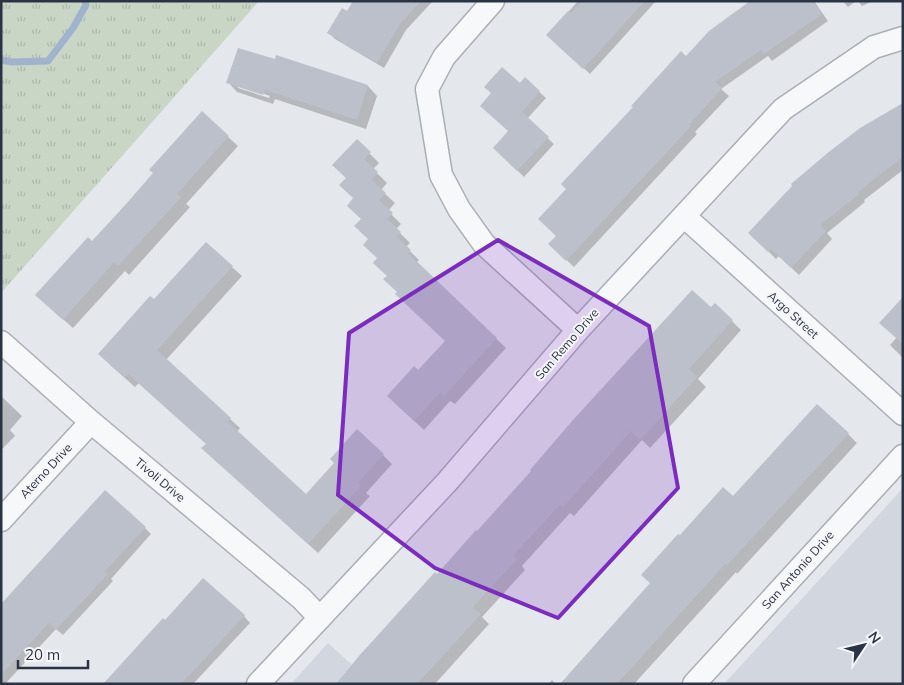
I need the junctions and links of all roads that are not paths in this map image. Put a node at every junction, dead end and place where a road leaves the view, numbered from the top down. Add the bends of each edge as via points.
1 (493, 1) edge
2 (903, 38) edge
3 (684, 216) junction
4 (578, 330) junction
5 (1, 342) edge
6 (903, 414) edge
7 (91, 422) junction
8 (903, 456) edge
9 (1, 520) edge
10 (320, 618) junction
11 (258, 684) edge
12 (694, 684) edge

1 - 4 street via 444,57 428,89 441,175 459,209 484,244
2 - 3 street, San Remo Drive via 874,47 783,109
3 - 4 street, San Remo Drive
3 - 6 street, Argo Street
4 - 10 street, San Remo Drive via 448,482
5 - 7 street, Tivoli Drive
7 - 9 street, Aterno Drive
7 - 10 street, Tivoli Drive via 301,598
8 - 12 street, San Antonio Drive
10 - 11 street, San Remo Drive

